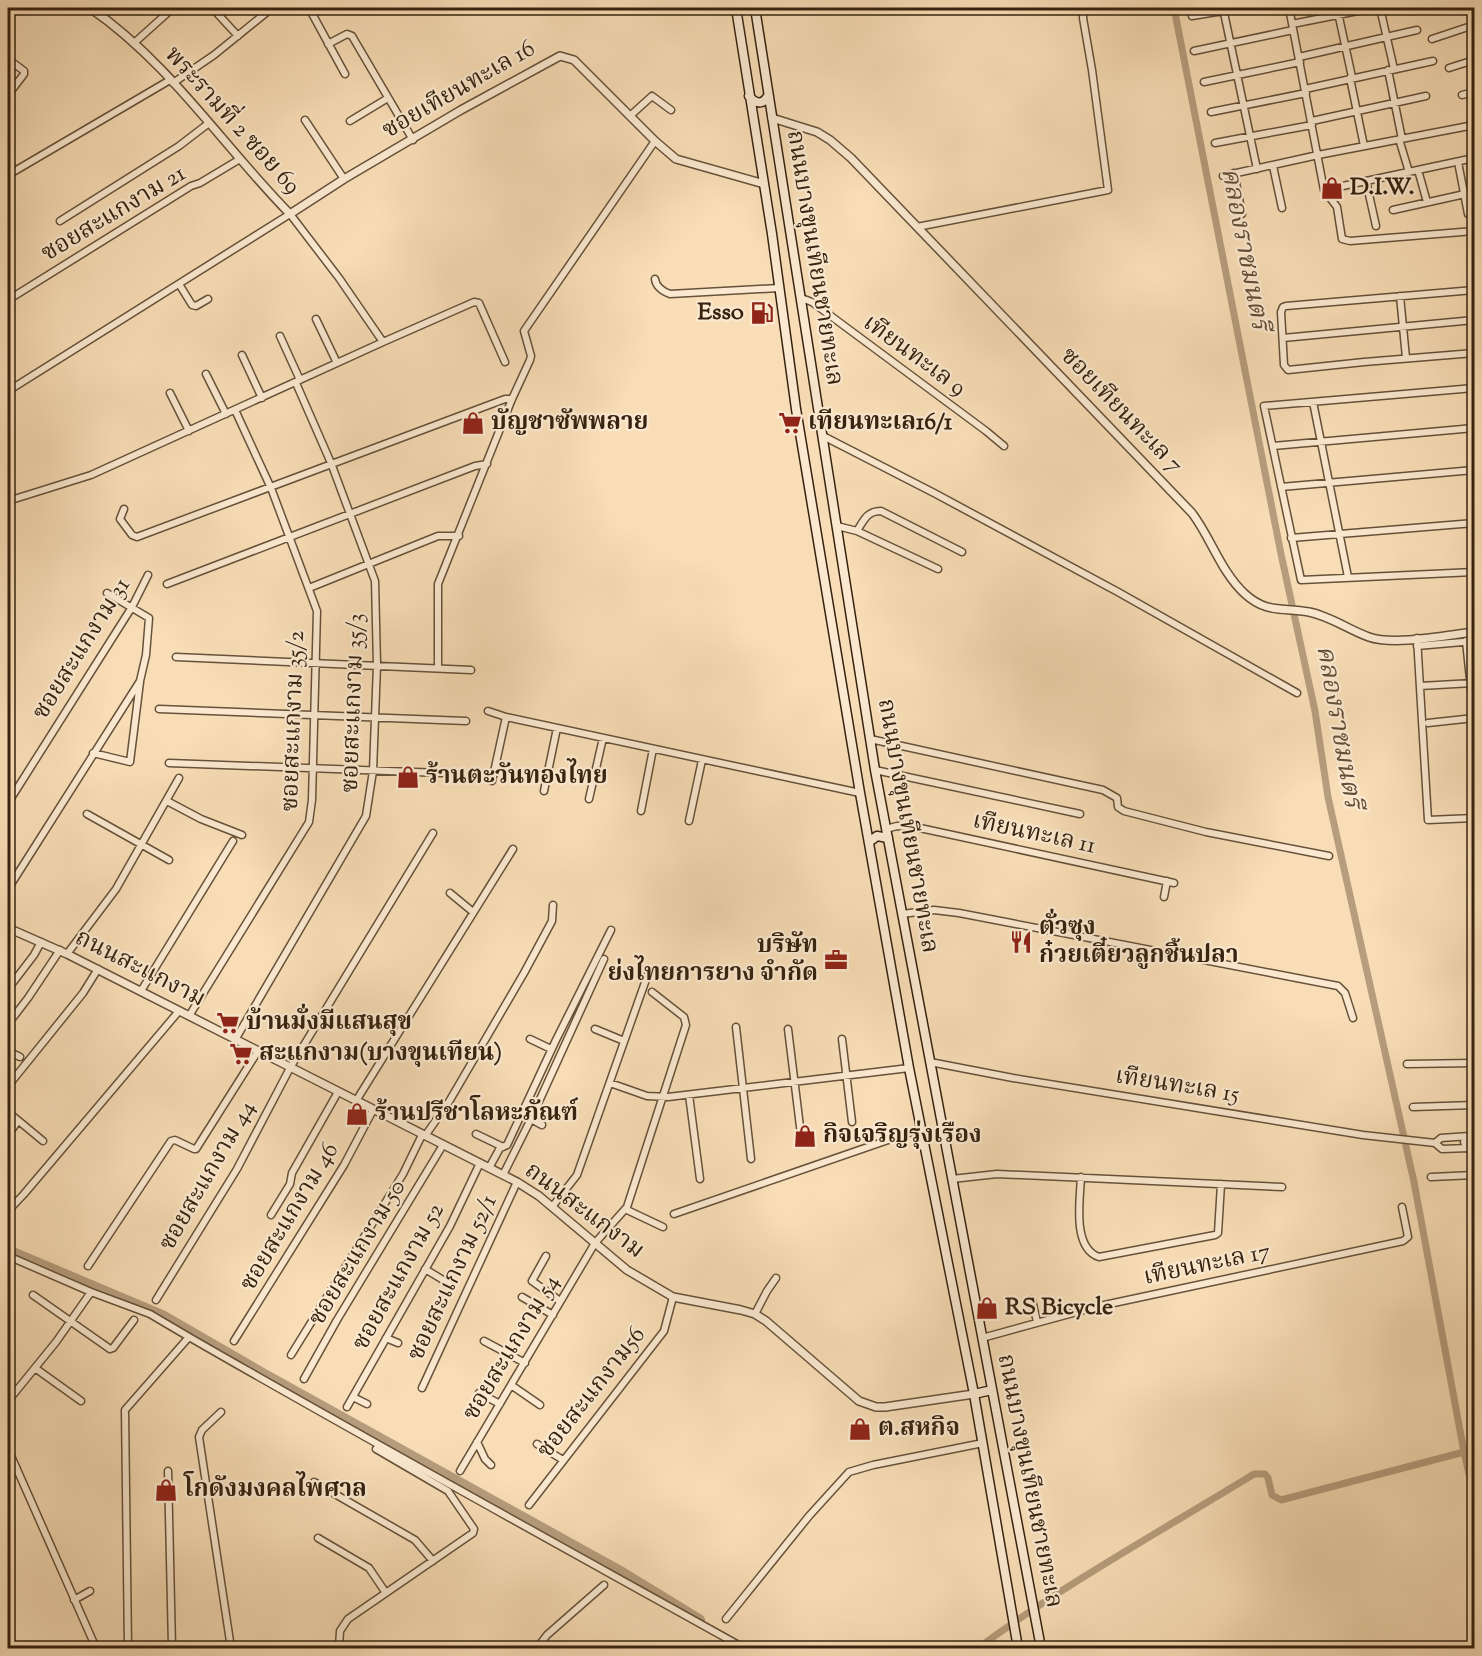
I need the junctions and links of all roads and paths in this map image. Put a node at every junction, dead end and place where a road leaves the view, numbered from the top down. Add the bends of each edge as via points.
1 (90, 8) edge
2 (173, 8) edge
3 (272, 8) edge
4 (309, 8) edge
5 (736, 8) edge
6 (755, 8) edge
7 (1084, 8) edge
8 (1241, 8) edge
9 (1288, 8) edge
10 (1373, 8) edge
11 (1380, 8) edge
12 (1425, 8) edge
13 (1224, 9) edge
14 (215, 11) dead end
15 (1338, 11) edge
16 (1413, 11) dead end
17 (1192, 16) dead end
18 (1474, 25) edge
19 (1293, 27) junction
20 (1417, 30) dead end
21 (238, 36) junction
22 (1386, 37) junction
23 (1432, 39) dead end
24 (135, 43) junction
25 (1231, 43) junction
26 (328, 44) junction
27 (1346, 46) junction
28 (1194, 51) dead end
29 (8, 59) edge
30 (1300, 59) junction
31 (1474, 60) edge
32 (1433, 61) dead end
33 (1449, 68) dead end
34 (1391, 70) junction
35 (345, 74) dead end
36 (1237, 75) junction
37 (1351, 78) junction
38 (172, 81) junction
39 (1204, 82) dead end
40 (1305, 91) junction
41 (1474, 92) edge
42 (8, 95) edge
43 (1462, 95) dead end
44 (749, 96) junction
45 (768, 96) junction
46 (1426, 96) dead end
47 (388, 98) junction
48 (1394, 103) junction
49 (1244, 105) junction
50 (671, 110) dead end
51 (1356, 111) junction
52 (1210, 112) dead end
53 (631, 115) junction
54 (772, 118) junction
55 (305, 120) dead end
56 (350, 121) dead end
57 (209, 123) junction
58 (1312, 123) junction
59 (1474, 126) edge
60 (1250, 136) junction
61 (1401, 139) junction
62 (413, 140) junction
63 (655, 141) junction
64 (1215, 143) dead end
65 (1364, 146) junction
66 (1318, 155) junction
67 (1474, 158) edge
68 (240, 159) junction
69 (1458, 162) junction
70 (1273, 166) junction
71 (1257, 169) junction
72 (1418, 170) junction
73 (1409, 172) junction
74 (1234, 173) junction
75 (8, 175) edge
76 (1223, 176) dead end
77 (344, 179) junction
78 (1366, 182) junction
79 (764, 184) junction
80 (1324, 190) junction
81 (1474, 192) edge
82 (1464, 194) junction
83 (1427, 202) junction
84 (1282, 208) dead end
85 (1392, 210) dead end
86 (290, 214) junction
87 (1242, 214) dead end
88 (1468, 214) dead end
89 (60, 220) dead end
90 (1376, 225) dead end
91 (917, 227) junction
92 (1474, 231) edge
93 (655, 279) dead end
94 (178, 284) junction
95 (779, 288) junction
96 (1474, 290) edge
97 (1400, 296) junction
98 (801, 298) junction
99 (208, 299) dead end
100 (8, 300) edge
101 (316, 319) dead end
102 (1474, 320) edge
103 (1403, 327) junction
104 (280, 336) dead end
105 (1282, 338) junction
106 (383, 342) junction
107 (1474, 353) edge
108 (242, 355) dead end
109 (1406, 358) junction
110 (505, 362) dead end
111 (337, 363) junction
112 (206, 374) dead end
113 (298, 381) junction
114 (1474, 388) edge
115 (8, 391) edge
116 (170, 393) dead end
117 (262, 398) junction
118 (512, 399) junction
119 (1313, 402) junction
120 (235, 410) junction
121 (225, 414) junction
122 (1474, 428) edge
123 (189, 431) junction
124 (823, 436) junction
125 (1321, 441) junction
126 (1004, 446) dead end
127 (1274, 446) junction
128 (331, 463) junction
129 (487, 464) junction
130 (1474, 470) edge
131 (1330, 482) junction
132 (1281, 487) junction
133 (271, 488) junction
134 (8, 501) edge
135 (124, 509) dead end
136 (350, 513) junction
137 (1474, 523) edge
138 (837, 526) junction
139 (857, 531) junction
140 (1340, 533) junction
141 (459, 536) junction
142 (289, 537) junction
143 (1292, 538) junction
144 (962, 552) dead end
145 (369, 562) junction
146 (938, 569) dead end
147 (1474, 572) edge
148 (148, 575) dead end
149 (1348, 577) junction
150 (167, 584) dead end
151 (309, 588) junction
152 (106, 593) dead end
153 (132, 607) junction
154 (1474, 633) edge
155 (1466, 641) junction
156 (1474, 641) edge
157 (1417, 642) junction
158 (176, 657) dead end
159 (317, 662) junction
160 (377, 665) junction
161 (438, 668) junction
162 (471, 669) dead end
163 (140, 681) junction
164 (1473, 683) edge
165 (1420, 686) junction
166 (1297, 693) dead end
167 (159, 709) dead end
168 (488, 711) dead end
169 (316, 715) junction
170 (375, 717) junction
171 (506, 717) junction
172 (1474, 718) edge
173 (466, 721) dead end
174 (1428, 723) dead end
175 (557, 728) junction
176 (603, 738) junction
177 (870, 739) junction
178 (653, 749) junction
179 (93, 753) junction
180 (702, 760) junction
181 (170, 763) dead end
182 (314, 767) junction
183 (875, 770) junction
184 (373, 771) junction
185 (442, 773) dead end
186 (179, 778) dead end
187 (492, 781) dead end
188 (544, 791) dead end
189 (860, 793) junction
190 (589, 800) dead end
191 (167, 801) junction
192 (8, 803) edge
193 (641, 811) dead end
194 (883, 812) junction
195 (87, 814) dead end
196 (1080, 814) dead end
197 (864, 815) junction
198 (1474, 818) edge
199 (689, 821) dead end
200 (886, 828) junction
201 (433, 833) dead end
202 (242, 835) dead end
203 (888, 838) junction
204 (233, 841) dead end
205 (868, 842) junction
206 (142, 845) junction
207 (513, 849) dead end
208 (1329, 856) dead end
209 (169, 860) dead end
210 (8, 889) edge
211 (450, 893) dead end
212 (1164, 897) dead end
213 (553, 904) dead end
214 (473, 912) junction
215 (902, 914) junction
216 (10, 929) edge
217 (611, 930) dead end
218 (8, 941) edge
219 (40, 942) junction
220 (64, 952) junction
221 (604, 959) dead end
222 (98, 969) junction
223 (649, 971) dead end
224 (8, 989) edge
225 (141, 991) junction
226 (652, 992) dead end
227 (179, 1011) junction
228 (189, 1016) junction
229 (1353, 1018) dead end
230 (8, 1024) edge
231 (736, 1027) dead end
232 (595, 1029) dead end
233 (788, 1029) dead end
234 (530, 1039) dead end
235 (842, 1039) dead end
236 (235, 1040) junction
237 (624, 1041) junction
238 (551, 1049) junction
239 (8, 1051) edge
240 (258, 1051) junction
241 (20, 1057) dead end
242 (930, 1062) junction
243 (1474, 1063) edge
244 (1407, 1064) dead end
245 (290, 1068) junction
246 (909, 1068) junction
247 (846, 1076) junction
248 (610, 1083) junction
249 (795, 1083) junction
250 (8, 1086) edge
251 (743, 1089) junction
252 (338, 1092) junction
253 (689, 1095) junction
254 (663, 1096) junction
255 (356, 1101) junction
256 (1474, 1105) edge
257 (1413, 1107) dead end
258 (373, 1110) junction
259 (8, 1112) edge
260 (531, 1119) junction
261 (18, 1121) junction
262 (852, 1122) dead end
263 (542, 1125) dead end
264 (920, 1129) junction
265 (10, 1132) dead end
266 (476, 1134) dead end
267 (424, 1135) junction
268 (1473, 1137) edge
269 (43, 1141) dead end
270 (802, 1143) dead end
271 (1435, 1143) junction
272 (443, 1145) junction
273 (503, 1147) junction
274 (1472, 1148) edge
275 (751, 1159) dead end
276 (480, 1164) junction
277 (489, 1168) junction
278 (503, 1175) junction
279 (1474, 1175) edge
280 (1081, 1177) junction
281 (1431, 1177) dead end
282 (700, 1179) dead end
283 (952, 1179) junction
284 (517, 1182) junction
285 (1221, 1184) junction
286 (1282, 1187) dead end
287 (552, 1207) junction
288 (1402, 1207) dead end
289 (625, 1209) junction
290 (8, 1211) edge
291 (674, 1214) dead end
292 (271, 1215) dead end
293 (663, 1227) dead end
294 (595, 1243) junction
295 (8, 1256) edge
296 (546, 1256) dead end
297 (88, 1266) dead end
298 (424, 1269) junction
299 (777, 1278) dead end
300 (448, 1283) dead end
301 (91, 1292) junction
302 (33, 1295) dead end
303 (522, 1297) dead end
304 (673, 1298) junction
305 (156, 1300) dead end
306 (1032, 1300) dead end
307 (560, 1301) junction
308 (755, 1314) junction
309 (553, 1315) junction
310 (134, 1320) dead end
311 (71, 1321) junction
312 (1037, 1322) junction
313 (189, 1337) junction
314 (386, 1338) junction
315 (982, 1338) junction
316 (234, 1341) dead end
317 (484, 1341) dead end
318 (398, 1343) dead end
319 (291, 1354) dead end
320 (525, 1363) junction
321 (35, 1368) junction
322 (304, 1380) dead end
323 (511, 1385) junction
324 (422, 1388) dead end
325 (993, 1390) junction
326 (479, 1393) dead end
327 (974, 1394) junction
328 (9, 1397) edge
329 (352, 1397) junction
330 (81, 1401) dead end
331 (367, 1404) dead end
332 (500, 1404) junction
333 (540, 1406) dead end
334 (347, 1407) dead end
335 (222, 1412) dead end
336 (477, 1442) junction
337 (983, 1443) junction
338 (537, 1444) dead end
339 (8, 1449) edge
340 (375, 1449) dead end
341 (563, 1460) junction
342 (491, 1465) dead end
343 (168, 1471) dead end
344 (460, 1471) dead end
345 (314, 1482) dead end
346 (529, 1505) dead end
347 (318, 1538) dead end
348 (433, 1561) junction
349 (604, 1585) dead end
350 (90, 1591) dead end
351 (386, 1593) junction
352 (74, 1600) junction
353 (726, 1619) dead end
354 (172, 1647) edge
355 (96, 1648) edge
356 (128, 1648) edge
357 (147, 1648) edge
358 (202, 1648) edge
359 (231, 1648) edge
360 (339, 1648) edge
361 (537, 1648) edge
362 (744, 1648) edge
363 (1018, 1648) edge
364 (1041, 1648) edge

1 - 24 street, พระรามที่ 2 ซอย 69
2 - 24 street
3 - 21 street
4 - 26 street
5 - 44 main road, ถนนบางขุนเทียนชายทะเล
6 - 45 main road, ถนนบางขุนเทียนชายทะเล
7 - 91 street via 1108,190
8 - 13 street
9 - 19 street
10 - 15 street
11 - 22 street
12 - 16 street
13 - 17 street
13 - 25 street
14 - 21 street
15 - 19 street
15 - 27 street
18 - 23 street
19 - 25 street
19 - 30 street
20 - 22 street
21 - 38 street
22 - 27 street
22 - 34 street
24 - 38 street, พระรามที่ 2 ซอย 69
25 - 28 street
25 - 36 street
26 - 35 street
26 - 47 street via 347,34 352,36
27 - 30 street
27 - 37 street
29 - 42 street via 24,71
30 - 36 street
30 - 40 street
31 - 33 street
32 - 34 street
34 - 37 street
34 - 48 street
36 - 39 street
36 - 49 street
37 - 40 street
37 - 51 street
38 - 57 street, พระรามที่ 2 ซอย 69
38 - 75 street
40 - 49 street
40 - 58 street
41 - 43 street
44 - 45 main road via 759,102
44 - 79 main road, ถนนบางขุนเทียนชายทะเล
45 - 54 main road, ถนนบางขุนเทียนชายทะเล
46 - 48 street
47 - 56 street
47 - 62 street
48 - 51 street
48 - 61 street
49 - 52 street
49 - 60 street
50 - 53 street via 652,96
51 - 58 street
51 - 65 street
53 - 62 street, ซอยเทียนทะเล 16 via 574,60 560,56
53 - 63 street, ซอยเทียนทะเล 16
54 - 91 street, ซอยเทียนทะเล 7 via 830,140
54 - 98 main road, ถนนบางขุนเทียนชายทะเล
55 - 77 street
57 - 68 street, พระรามที่ 2 ซอย 69
57 - 89 street
58 - 60 street
58 - 66 street
59 - 61 street
60 - 64 street
60 - 71 street
61 - 65 street
61 - 73 street
62 - 77 street, ซอยเทียนทะเล 16
63 - 79 street, ซอยเทียนทะเล 16 via 682,161
63 - 118 street via 524,331 531,356
65 - 66 street
66 - 70 street
66 - 80 street
67 - 69 street
68 - 86 street, พระรามที่ 2 ซอย 69
68 - 100 street, ซอยสะแกงาม 21
69 - 72 street
69 - 82 street
70 - 71 street
70 - 84 street
71 - 74 street
72 - 73 street
72 - 83 street
73 - 78 street
74 - 76 street
74 - 87 street
77 - 86 street, ซอยเทียนทะเล 16
78 - 80 street
78 - 90 street
79 - 95 main road, ถนนบางขุนเทียนชายทะเล
80 - 92 street via 1337,207 1341,236 1346,240
81 - 82 street
82 - 83 street
82 - 88 street
83 - 85 street
86 - 94 street
86 - 106 street
91 - 157 street, ซอยเทียนทะเล 7 via 1192,513 1234,583 1252,600 1269,609 1310,612 1376,639
93 - 95 street via 670,294
94 - 99 street via 192,305
94 - 115 street
95 - 189 main road, ถนนบางขุนเทียนชายทะเล
96 - 97 street
97 - 103 street
97 - 105 street via 1282,307
98 - 124 main road, ถนนบางขุนเทียนชายทะเล
98 - 126 street, เทียนทะเล 9 via 813,302
101 - 111 street
102 - 103 street
103 - 105 street
103 - 109 street
104 - 113 street, ซอยสะแกงาม 35/3
105 - 109 street via 1284,365 1288,370
106 - 110 street via 477,302
106 - 111 street
107 - 109 street
108 - 117 street
111 - 113 street
112 - 121 street
113 - 117 street
113 - 128 street, ซอยสะแกงาม 35/3
114 - 119 street
116 - 123 street
117 - 120 street
118 - 128 street
118 - 129 street
119 - 125 street
119 - 127 street via 1264,406
120 - 121 street
120 - 133 street, ซอยสะแกงาม 35/2
121 - 123 street
122 - 125 street
123 - 134 street via 91,475
124 - 138 main road, ถนนบางขุนเทียนชายทะเล
124 - 166 street via 1118,592
125 - 127 street
125 - 131 street
127 - 132 street
128 - 133 street
128 - 136 street, ซอยสะแกงาม 35/3
129 - 136 street
129 - 141 street
130 - 131 street
131 - 132 street
131 - 140 street
132 - 143 street
133 - 135 street via 137,537 120,519
133 - 142 street, ซอยสะแกงาม 35/2
136 - 142 street
136 - 145 street, ซอยสะแกงาม 35/3
137 - 140 street
138 - 139 street
138 - 177 main road, ถนนบางขุนเทียนชายทะเล
139 - 144 street via 871,512 881,512
139 - 146 street
140 - 143 street
140 - 149 street
141 - 145 street via 438,536
141 - 161 street via 438,584
142 - 150 street
142 - 151 street, ซอยสะแกงาม 35/2
143 - 149 street via 1301,580
145 - 151 street
145 - 160 street, ซอยสะแกงาม 35/3 via 376,592
147 - 149 street
148 - 153 street, ซอยสะแกงาม 31
151 - 159 street, ซอยสะแกงาม 35/2 via 316,610
152 - 153 street
153 - 163 street via 150,622
153 - 192 street, ซอยสะแกงาม 31
154 - 157 street, ซอยเทียนทะเล 7
155 - 156 street
155 - 157 street
155 - 164 street
157 - 165 street
158 - 159 street
159 - 160 street
159 - 169 street, ซอยสะแกงาม 35/2
160 - 161 street
160 - 170 street, ซอยสะแกงาม 35/3
161 - 162 street
163 - 179 street
163 - 179 street via 130,762
164 - 165 street
164 - 172 street
165 - 198 street via 1428,820
167 - 169 street
168 - 171 street
169 - 170 street
169 - 182 street, ซอยสะแกงาม 35/2
170 - 173 street
170 - 184 street, ซอยสะแกงาม 35/3
171 - 175 street
171 - 187 street
172 - 174 street
175 - 176 street
175 - 188 street
176 - 178 street
176 - 190 street
177 - 183 main road, ถนนบางขุนเทียนชายทะเล
177 - 208 street via 1103,790 1117,798 1118,807 1124,811
178 - 180 street
178 - 193 street
179 - 210 street
180 - 189 street
180 - 199 street
181 - 182 street
182 - 184 street
182 - 228 street, ซอยสะแกงาม 35/2 via 309,822
183 - 194 main road, ถนนบางขุนเทียนชายทะเล
183 - 196 street
184 - 185 street
184 - 236 street, ซอยสะแกงาม 35/3 via 366,816
186 - 191 street
189 - 197 main road, ถนนบางขุนเทียนชายทะเล
191 - 202 street
191 - 206 street
194 - 197 main road via 869,818
194 - 200 main road, ถนนบางขุนเทียนชายทะเล
195 - 206 street
197 - 205 main road, ถนนบางขุนเทียนชายทะเล
200 - 203 main road, ถนนบางขุนเทียนชายทะเล
200 - 212 street, เทียนทะเล 11 via 921,828 1170,882
201 - 245 street, ซอยสะแกงาม 44
203 - 205 main road via 877,836
203 - 215 main road, ถนนบางขุนเทียนชายทะเล
204 - 225 street
205 - 246 main road, ถนนบางขุนเทียนชายทะเล
206 - 209 street
206 - 220 street via 116,889
207 - 214 street
211 - 214 street
213 - 267 street via 552,921 524,973 450,1100
214 - 255 street
215 - 229 street via 934,910 959,913 1338,986 1345,993
215 - 242 main road, ถนนบางขุนเทียนชายทะเล
216 - 218 street
216 - 219 street, ถนนสะแกงาม
217 - 238 street
219 - 220 street, ถนนสะแกงาม
219 - 224 street
220 - 222 street, ถนนสะแกงาม
220 - 230 street
221 - 260 street
222 - 225 street, ถนนสะแกงาม
222 - 250 street
223 - 237 street
225 - 227 street, ถนนสะแกงาม
226 - 254 street via 686,1021
227 - 228 street, ถนนสะแกงาม
227 - 290 street
228 - 236 street, ถนนสะแกงาม
231 - 251 street
232 - 237 street
233 - 249 street
234 - 238 street
235 - 247 street
236 - 240 street, ถนนสะแกงาม
237 - 248 street
238 - 273 street
239 - 241 street
240 - 245 street, ถนนสะแกงาม
240 - 297 street via 196,1149 171,1141
242 - 271 street, เทียนทะเล 15
242 - 283 main road, ถนนบางขุนเทียนชายทะเล
243 - 244 street
245 - 252 street, ถนนสะแกงาม
245 - 305 street, ซอยสะแกงาม 44 via 237,1169
246 - 247 street
246 - 264 main road, ถนนบางขุนเทียนชายทะเล
247 - 249 street
247 - 262 street
248 - 254 street via 647,1096
248 - 287 street via 577,1175
249 - 251 street
249 - 270 street
251 - 253 street
251 - 275 street
252 - 255 street, ถนนสะแกงาม
252 - 292 street
253 - 254 street
253 - 282 street
254 - 289 street
255 - 258 street, ถนนสะแกงาม
256 - 257 street
258 - 267 street, ถนนสะแกงาม
258 - 316 street, ซอยสะแกงาม 46 via 344,1165
259 - 261 street
260 - 263 street
260 - 278 street
261 - 265 street
261 - 269 street
264 - 291 street
264 - 327 main road, ถนนบางขุนเทียนชายทะเล
266 - 273 street
267 - 272 street, ถนนสะแกงาม
267 - 319 street
268 - 271 street via 1441,1138
268 - 274 street via 1464,1142
271 - 274 street via 1442,1149
272 - 276 street, ถนนสะแกงาม
272 - 322 street, ซอยสะแกงาม 50
273 - 277 street
274 - 279 street
276 - 277 street, ถนนสะแกงาม
276 - 298 street, ซอยสะแกงาม 52
277 - 278 street, ถนนสะแกงาม
278 - 284 street, ถนนสะแกงาม
279 - 281 street
280 - 283 street via 986,1174
280 - 285 street
280 - 285 street via 1079,1230 1091,1252 1099,1257 1215,1235 1220,1222
283 - 315 main road, ถนนบางขุนเทียนชายทะเล
284 - 287 street, ถนนสะแกงาม
284 - 324 street, ซอยสะแกงาม 52/1
285 - 286 street
287 - 294 street, ถนนสะแกงาม
288 - 312 street, เทียนทะเล 17 via 1408,1237 1404,1241
289 - 293 street
289 - 294 street, ซอยสะแกงาม 54
294 - 304 street, ถนนสะแกงาม via 627,1270
294 - 307 street, ซอยสะแกงาม 54
295 - 301 street
296 - 307 street via 532,1281
298 - 300 street
298 - 314 street, ซอยสะแกงาม 52
299 - 308 street
301 - 311 street
301 - 313 street via 150,1314
302 - 311 street
303 - 309 street
304 - 308 street, ถนนสะแกงาม
304 - 341 street, ซอยสะแกงาม56 via 664,1331
306 - 312 street
307 - 309 street, ซอยสะแกงาม 54
308 - 327 street, ถนนสะแกงาม via 859,1401 869,1405 894,1406
309 - 320 street, ซอยสะแกงาม 54
310 - 311 street via 110,1349
311 - 321 street
312 - 315 street, เทียนทะเล 17
313 - 356 street via 125,1410
313 - 362 street
314 - 318 street
314 - 329 street, ซอยสะแกงาม 52
315 - 325 main road, ถนนบางขุนเทียนชายทะเล
317 - 320 street
320 - 323 street, ซอยสะแกงาม 54
321 - 328 street
321 - 330 street
323 - 332 street, ซอยสะแกงาม 54
323 - 333 street
325 - 327 main road
325 - 364 main road, ถนนบางขุนเทียนชายทะเล
326 - 332 street
327 - 337 main road, ถนนบางขุนเทียนชายทะเล
329 - 331 street
329 - 334 street, ซอยสะแกงาม 52
332 - 336 street, ซอยสะแกงาม 54
335 - 359 street via 199,1437
336 - 342 street
336 - 344 street, ซอยสะแกงาม 54
337 - 353 street via 849,1472
337 - 363 main road, ถนนบางขุนเทียนชายทะเล
338 - 341 street
339 - 352 street
340 - 348 street via 445,1488 471,1522 473,1533
341 - 346 street, ซอยสะแกงาม56
343 - 354 street
345 - 348 street via 415,1540
347 - 351 street via 369,1568
348 - 351 street
349 - 361 street
350 - 352 street
351 - 360 street via 348,1619 340,1631
352 - 355 street
354 - 357 main road
354 - 358 main road

